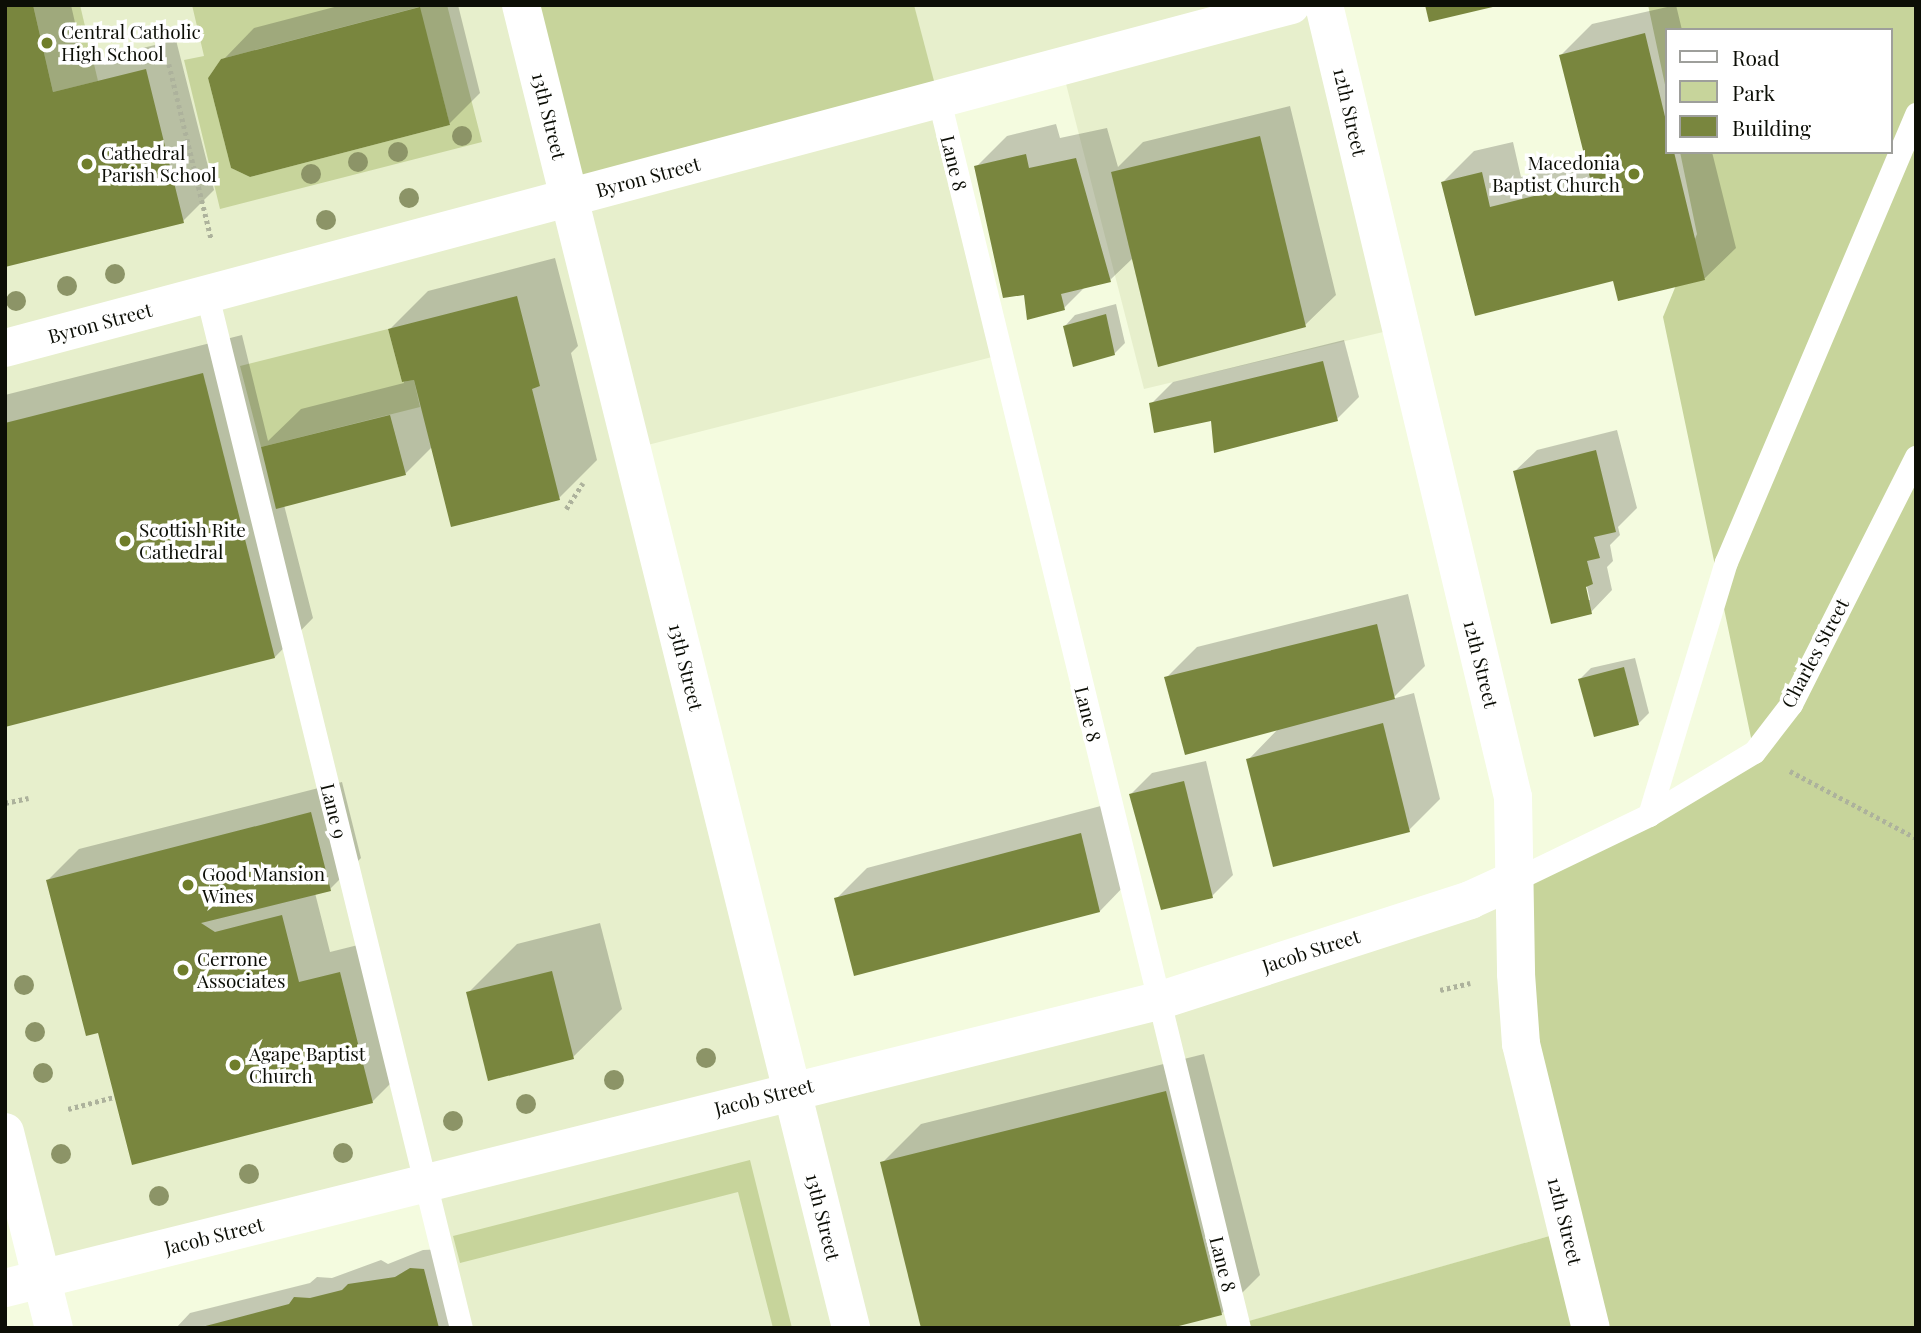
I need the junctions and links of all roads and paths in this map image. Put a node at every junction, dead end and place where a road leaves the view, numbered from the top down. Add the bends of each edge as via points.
1 (521, 5) edge
2 (1291, 5) edge
3 (1324, 5) edge
4 (169, 64) dead end
5 (939, 100) junction
6 (1916, 114) edge
7 (569, 198) junction
8 (211, 238) dead end
9 (207, 295) junction
10 (5, 348) edge
11 (1916, 457) edge
12 (583, 483) dead end
13 (566, 509) dead end
14 (1754, 752) junction
15 (28, 798) dead end
16 (5, 803) edge
17 (1649, 815) junction
18 (1916, 838) edge
19 (1514, 880) junction
20 (1477, 981) dead end
21 (1440, 990) dead end
22 (1158, 1000) junction
23 (792, 1090) junction
24 (114, 1097) dead end
25 (68, 1109) dead end
26 (5, 1132) edge
27 (426, 1182) junction
28 (42, 1279) junction
29 (5, 1288) edge
30 (54, 1328) edge
31 (461, 1328) edge
32 (851, 1328) edge
33 (1239, 1328) edge
34 (1591, 1328) edge

1 - 7 street, 13th Street
2 - 5 street, Byron Street
3 - 19 street, 12th Street via 1513,797
4 - 8 path
5 - 7 street, Byron Street
5 - 22 lane, Lane 8
6 - 17 lane via 1726,562
7 - 9 street, Byron Street
7 - 23 street, 13th Street
9 - 10 street, Byron Street
9 - 27 lane, Lane 9
11 - 14 lane, Charles Street via 1791,704
12 - 13 path
14 - 17 lane, Charles Street
14 - 18 path
15 - 16 path
17 - 19 lane, Charles Street
19 - 22 street, Jacob Street via 1470,900
19 - 34 street, 12th Street via 1521,1044
20 - 21 path
22 - 23 street, Jacob Street
22 - 33 lane, Lane 8
23 - 27 street, Jacob Street
23 - 32 street, 13th Street
24 - 25 path
26 - 28 street
27 - 28 street, Jacob Street
27 - 31 lane, Lane 9
28 - 29 street, Jacob Street
28 - 30 street

